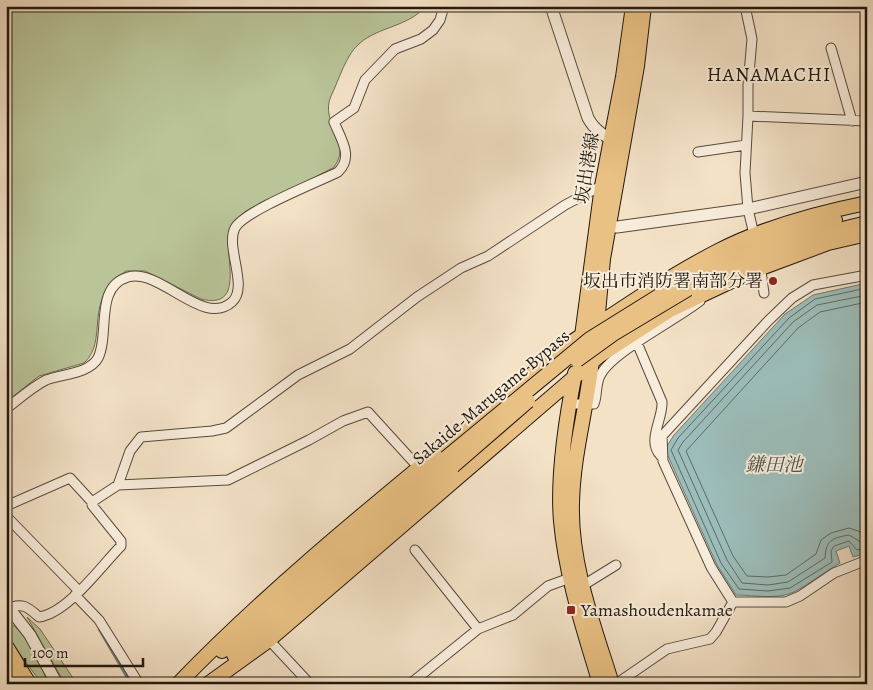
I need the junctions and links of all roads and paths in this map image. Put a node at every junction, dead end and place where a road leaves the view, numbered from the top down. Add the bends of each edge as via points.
1 (444, 6) edge
2 (551, 6) edge
3 (633, 6) edge
4 (644, 6) edge
5 (745, 6) edge
6 (831, 48) dead end
7 (748, 116) junction
8 (852, 121) junction
9 (867, 121) edge
10 (617, 141) junction
11 (746, 145) junction
12 (698, 152) dead end
13 (617, 179) junction
14 (867, 182) edge
15 (602, 186) junction
16 (867, 203) edge
17 (748, 209) junction
18 (867, 213) edge
19 (867, 223) edge
20 (603, 227) junction
21 (867, 234) edge
22 (755, 238) junction
23 (760, 265) junction
24 (867, 276) edge
25 (686, 285) junction
26 (764, 293) dead end
27 (704, 297) dead end
28 (599, 298) junction
29 (626, 306) junction
30 (597, 324) junction
31 (582, 336) junction
32 (635, 338) junction
33 (592, 362) junction
34 (574, 377) junction
35 (551, 397) junction
36 (577, 404) junction
37 (6, 409) edge
38 (568, 419) junction
39 (662, 456) junction
40 (449, 462) junction
41 (419, 468) junction
42 (118, 485) junction
43 (92, 502) junction
44 (6, 506) edge
45 (6, 516) edge
46 (415, 550) dead end
47 (867, 560) edge
48 (616, 565) dead end
49 (570, 578) junction
50 (582, 586) junction
51 (77, 593) junction
52 (733, 602) junction
53 (7, 608) edge
54 (478, 629) junction
55 (269, 640) junction
56 (6, 648) edge
57 (6, 674) edge
58 (23, 682) edge
59 (57, 684) edge
60 (139, 684) edge
61 (178, 684) edge
62 (183, 684) edge
63 (200, 684) edge
64 (208, 684) edge
65 (310, 684) edge
66 (410, 684) edge
67 (600, 684) edge
68 (614, 684) edge

1 - 37 street via 433,30 395,49 365,80 354,108 334,122 347,152 344,166 338,172 250,215 235,229 238,286 237,296 232,302 216,309 204,307 146,276 125,278 106,300 101,345 98,358 92,365 46,380
2 - 10 street via 588,118 594,128
3 - 10 main road, 坂出港線
4 - 10 main road, 坂出港線 via 638,57
5 - 7 street via 752,39
6 - 8 street
7 - 8 street
7 - 11 street
8 - 9 street
10 - 13 main road, 坂出港線
10 - 15 main road, 坂出港線
11 - 12 street
11 - 17 street via 744,173
13 - 15 street
13 - 20 main road, 坂出港線
14 - 17 street
15 - 20 main road, 坂出港線
15 - 42 street via 565,205 488,256 461,268 417,297 350,349 298,375 226,428 212,432 141,437 130,450
16 - 22 main road via 812,217
17 - 20 street
17 - 22 street
18 - 25 main road, Sakaide-Marugame Bypass via 764,243
19 - 25 main road, Sakaide-Marugame Bypass via 809,239
20 - 28 main road, 坂出港線
20 - 31 main road, 坂出港線
21 - 23 main road
22 - 29 main road via 720,250
23 - 26 street
23 - 32 main road via 670,310
24 - 39 street via 813,285 783,305 667,429 661,442
25 - 40 main road, Sakaide-Marugame Bypass, bridge via 580,358
27 - 32 street via 680,317
28 - 29 main road via 609,307
28 - 30 main road, 坂出港線
29 - 30 main road
30 - 31 main road
30 - 33 main road, 坂出港線
31 - 34 main road, 坂出港線
31 - 41 main road via 563,348
32 - 33 main road
32 - 36 street via 598,378 594,404
32 - 39 street via 662,402 654,439 657,452
33 - 34 main road
33 - 36 main road, 坂出港線
34 - 35 main road
34 - 36 main road, 坂出港線
35 - 38 main road via 567,404
35 - 55 main road
36 - 38 main road
36 - 50 main road via 572,505
38 - 49 main road via 560,505
39 - 52 street via 711,567
40 - 62 main road, Sakaide-Marugame Bypass
40 - 63 main road, Sakaide-Marugame Bypass
41 - 42 street via 368,412 343,420 228,480
41 - 61 main road via 248,614
42 - 43 street
43 - 44 street via 70,478
43 - 51 street via 121,541 121,546
45 - 51 street
46 - 54 street
47 - 52 street via 834,573 786,602
48 - 50 street
49 - 54 street via 548,586 513,615
49 - 67 main road
50 - 68 main road
51 - 53 street via 48,616 39,617 27,606
51 - 60 street via 99,620
52 - 68 street via 710,639 667,649
53 - 59 street via 30,635
54 - 66 street
55 - 64 main road
55 - 65 street
56 - 58 highway
57 - 58 highway

